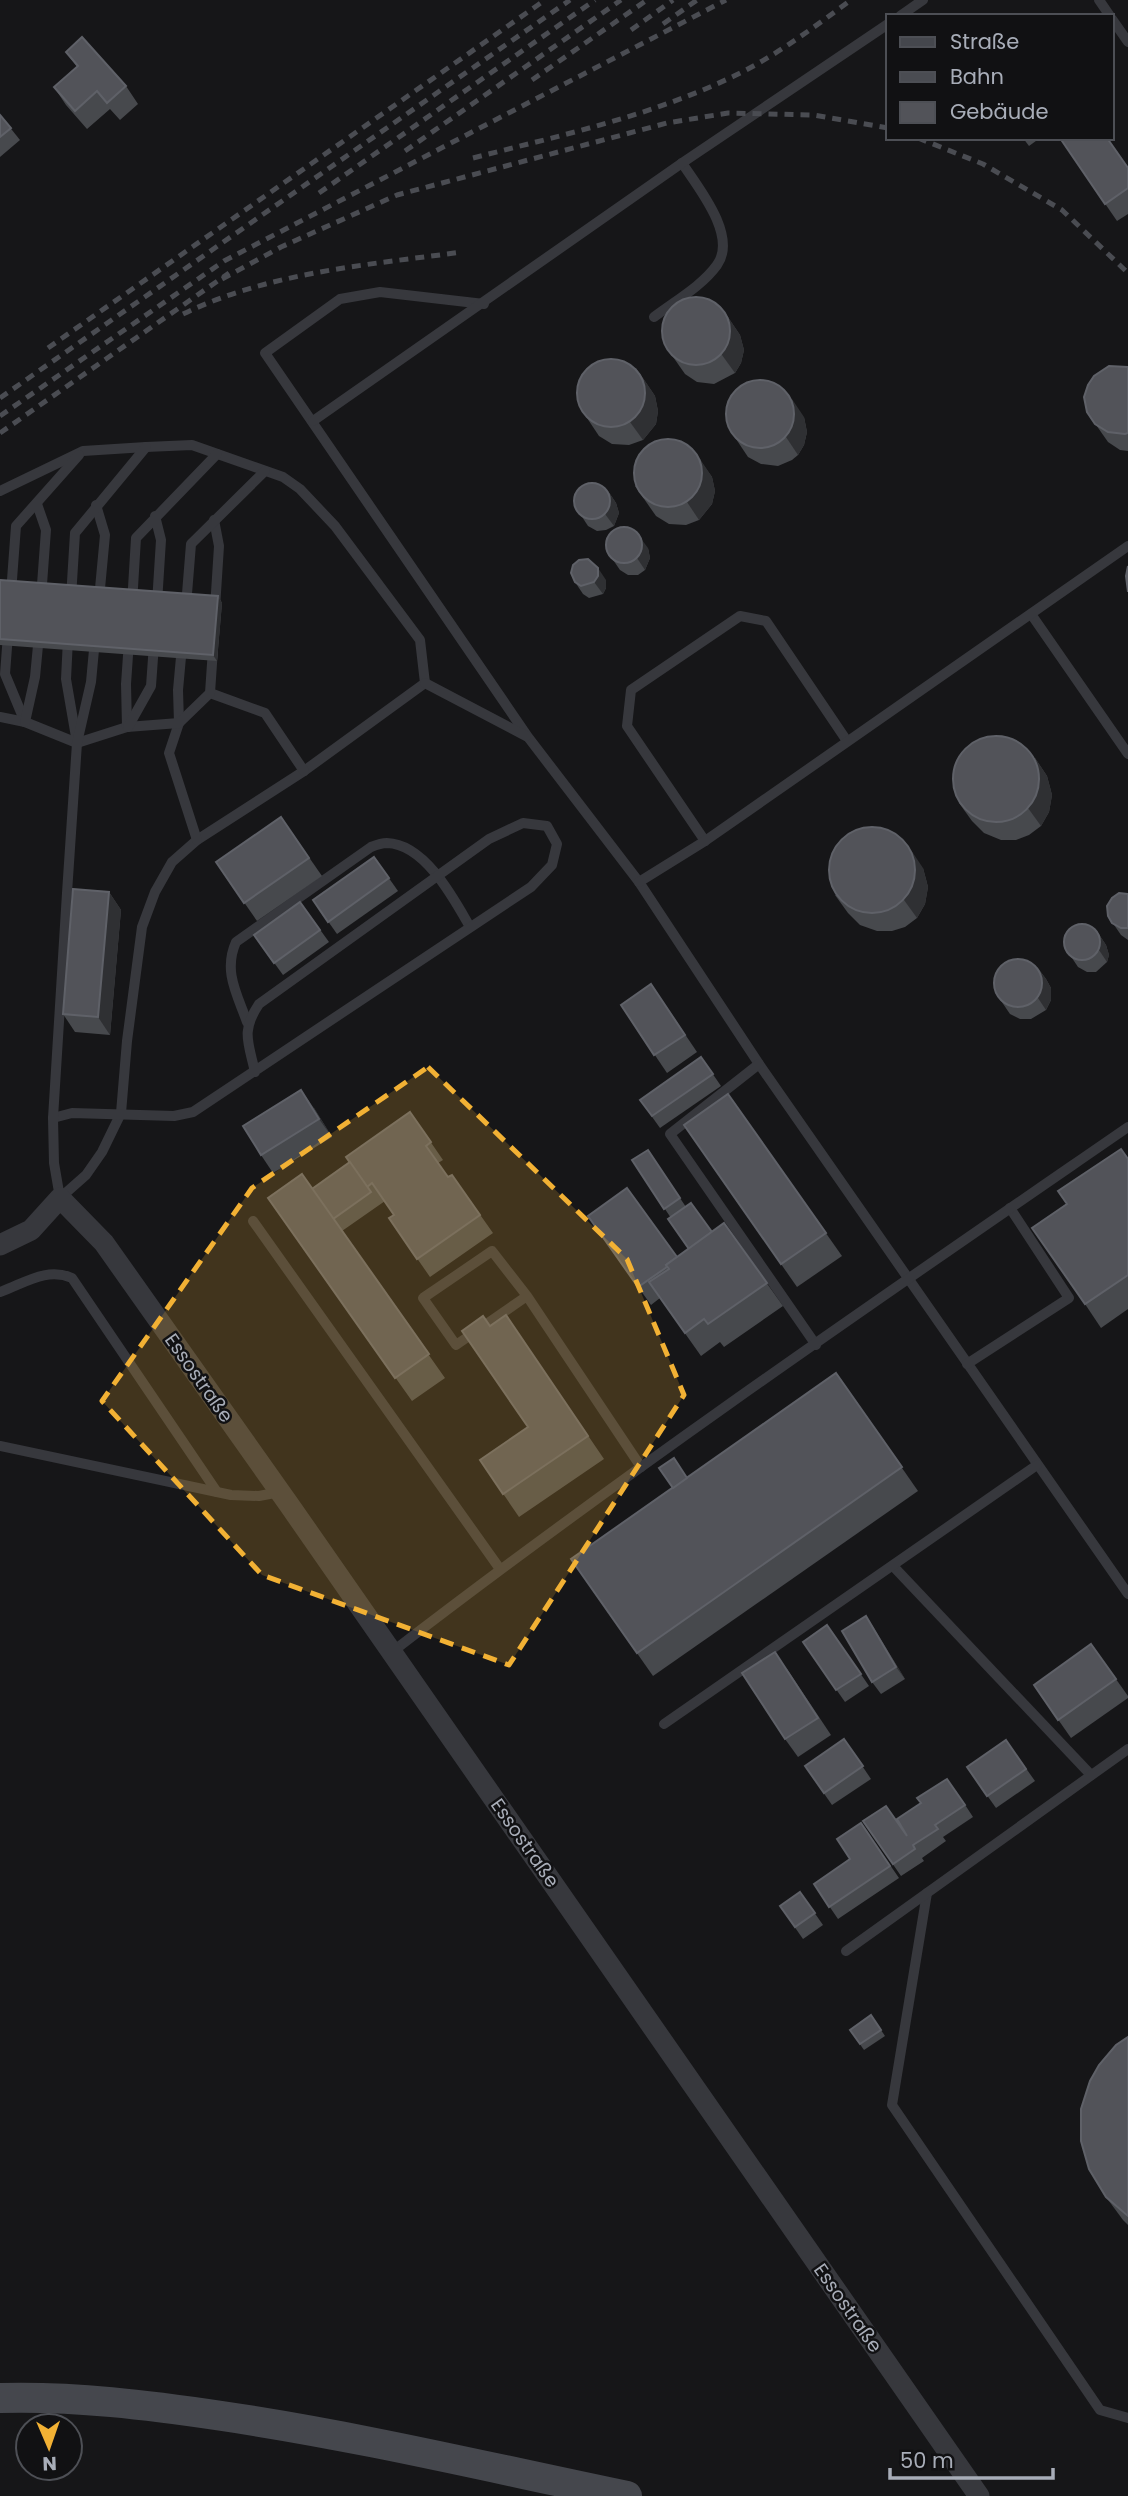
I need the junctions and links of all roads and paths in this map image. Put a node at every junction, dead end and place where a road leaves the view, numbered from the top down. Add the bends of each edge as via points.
1 (923, 0) edge
2 (903, 14) edge
3 (1114, 22) edge
4 (886, 25) edge
5 (1128, 42) edge
6 (682, 163) junction
7 (484, 304) junction
8 (654, 317) dead end
9 (313, 421) junction
10 (146, 447) junction
11 (83, 451) junction
12 (217, 454) junction
13 (265, 471) junction
14 (0, 491) edge
15 (37, 504) junction
16 (96, 505) junction
17 (155, 516) junction
18 (214, 520) junction
19 (1128, 546) edge
20 (10, 607) edge
21 (40, 610) edge
22 (70, 612) edge
23 (1031, 614) junction
24 (97, 615) edge
25 (131, 618) edge
26 (156, 620) edge
27 (9, 621) edge
28 (39, 624) edge
29 (184, 624) edge
30 (69, 626) edge
31 (214, 626) edge
32 (96, 628) edge
33 (130, 631) edge
34 (155, 633) edge
35 (183, 637) edge
36 (213, 640) edge
37 (425, 683) junction
38 (210, 693) junction
39 (0, 718) edge
40 (25, 722) junction
41 (179, 723) junction
42 (127, 727) junction
43 (528, 737) junction
44 (847, 741) junction
45 (77, 743) junction
46 (1128, 754) edge
47 (304, 771) junction
48 (197, 840) junction
49 (705, 841) junction
50 (440, 875) junction
51 (639, 882) junction
52 (470, 927) junction
53 (247, 1021) junction
54 (759, 1064) junction
55 (255, 1072) junction
56 (121, 1113) junction
57 (53, 1118) junction
58 (1128, 1127) edge
59 (60, 1198) junction
60 (1010, 1209) junction
61 (253, 1221) dead end
62 (0, 1245) edge
63 (907, 1279) junction
64 (0, 1292) edge
65 (527, 1296) junction
66 (816, 1345) junction
67 (967, 1364) junction
68 (0, 1446) edge
69 (1037, 1465) junction
70 (641, 1467) junction
71 (217, 1492) junction
72 (280, 1492) junction
73 (893, 1566) junction
74 (500, 1569) junction
75 (1128, 1594) edge
76 (392, 1652) junction
77 (664, 1724) dead end
78 (1128, 1749) edge
79 (1091, 1775) junction
80 (927, 1893) junction
81 (846, 1951) dead end
82 (0, 2398) edge
83 (1128, 2418) edge
84 (627, 2496) edge
85 (979, 2496) edge

1 - 2 lane
3 - 5 lane
4 - 6 lane
6 - 7 lane
6 - 8 lane via 712,207 723,253 708,275
7 - 9 lane
7 - 9 lane via 380,292 340,299 265,353
9 - 43 lane
10 - 11 lane
10 - 12 lane via 192,445
10 - 16 lane
11 - 14 lane
11 - 15 lane
12 - 13 lane
12 - 17 lane
13 - 18 lane
13 - 37 lane via 300,489 335,526 419,640
15 - 20 lane via 16,526
15 - 21 lane via 46,530
16 - 22 lane via 75,533
16 - 24 lane via 105,536
17 - 25 lane via 136,538
17 - 26 lane via 161,540
18 - 29 lane via 191,544
18 - 31 lane via 219,546
19 - 23 lane
23 - 44 lane
23 - 46 lane
27 - 40 lane via 5,674
28 - 40 lane via 35,677
30 - 45 lane via 66,679
32 - 45 lane via 92,681
33 - 42 lane
34 - 42 lane via 151,686
35 - 41 lane
36 - 38 lane
37 - 43 lane
37 - 47 lane
38 - 41 lane
38 - 47 lane via 265,713
39 - 40 lane
40 - 45 lane
41 - 42 lane
41 - 48 lane via 169,752
42 - 45 lane
43 - 51 lane
44 - 49 lane
44 - 49 lane via 766,621 740,616 631,690 627,726
45 - 57 lane
47 - 48 lane
48 - 56 lane via 172,862 142,927
49 - 51 lane
50 - 52 lane
50 - 52 lane via 489,839 523,823 547,826 557,844 552,865 531,887
50 - 53 lane via 259,1004
50 - 53 lane via 406,848 386,842 371,847 236,942 230,974
51 - 54 lane
52 - 55 lane
53 - 55 lane
54 - 63 lane
54 - 66 lane via 670,1134
55 - 56 lane via 193,1112 174,1116
56 - 57 lane via 72,1113
56 - 59 lane via 86,1175
57 - 59 lane
58 - 60 lane
59 - 62 street via 31,1230
59 - 72 street, Essostraße via 104,1243
60 - 63 lane
60 - 67 lane via 1069,1298
61 - 74 lane
63 - 66 lane
63 - 67 lane
64 - 71 lane via 49,1273 72,1278
65 - 65 lane via 492,1251 423,1298 456,1345
65 - 70 lane
66 - 70 lane
67 - 69 lane
68 - 71 lane
69 - 73 lane
69 - 75 lane
70 - 74 lane
71 - 72 lane via 259,1496
72 - 76 street, Essostraße
73 - 77 lane
73 - 79 lane
74 - 76 lane
76 - 85 street, Essostraße
78 - 79 lane
79 - 80 lane
80 - 81 lane
80 - 83 lane via 892,2105 1100,2410
82 - 84 street via 107,2400 281,2425

